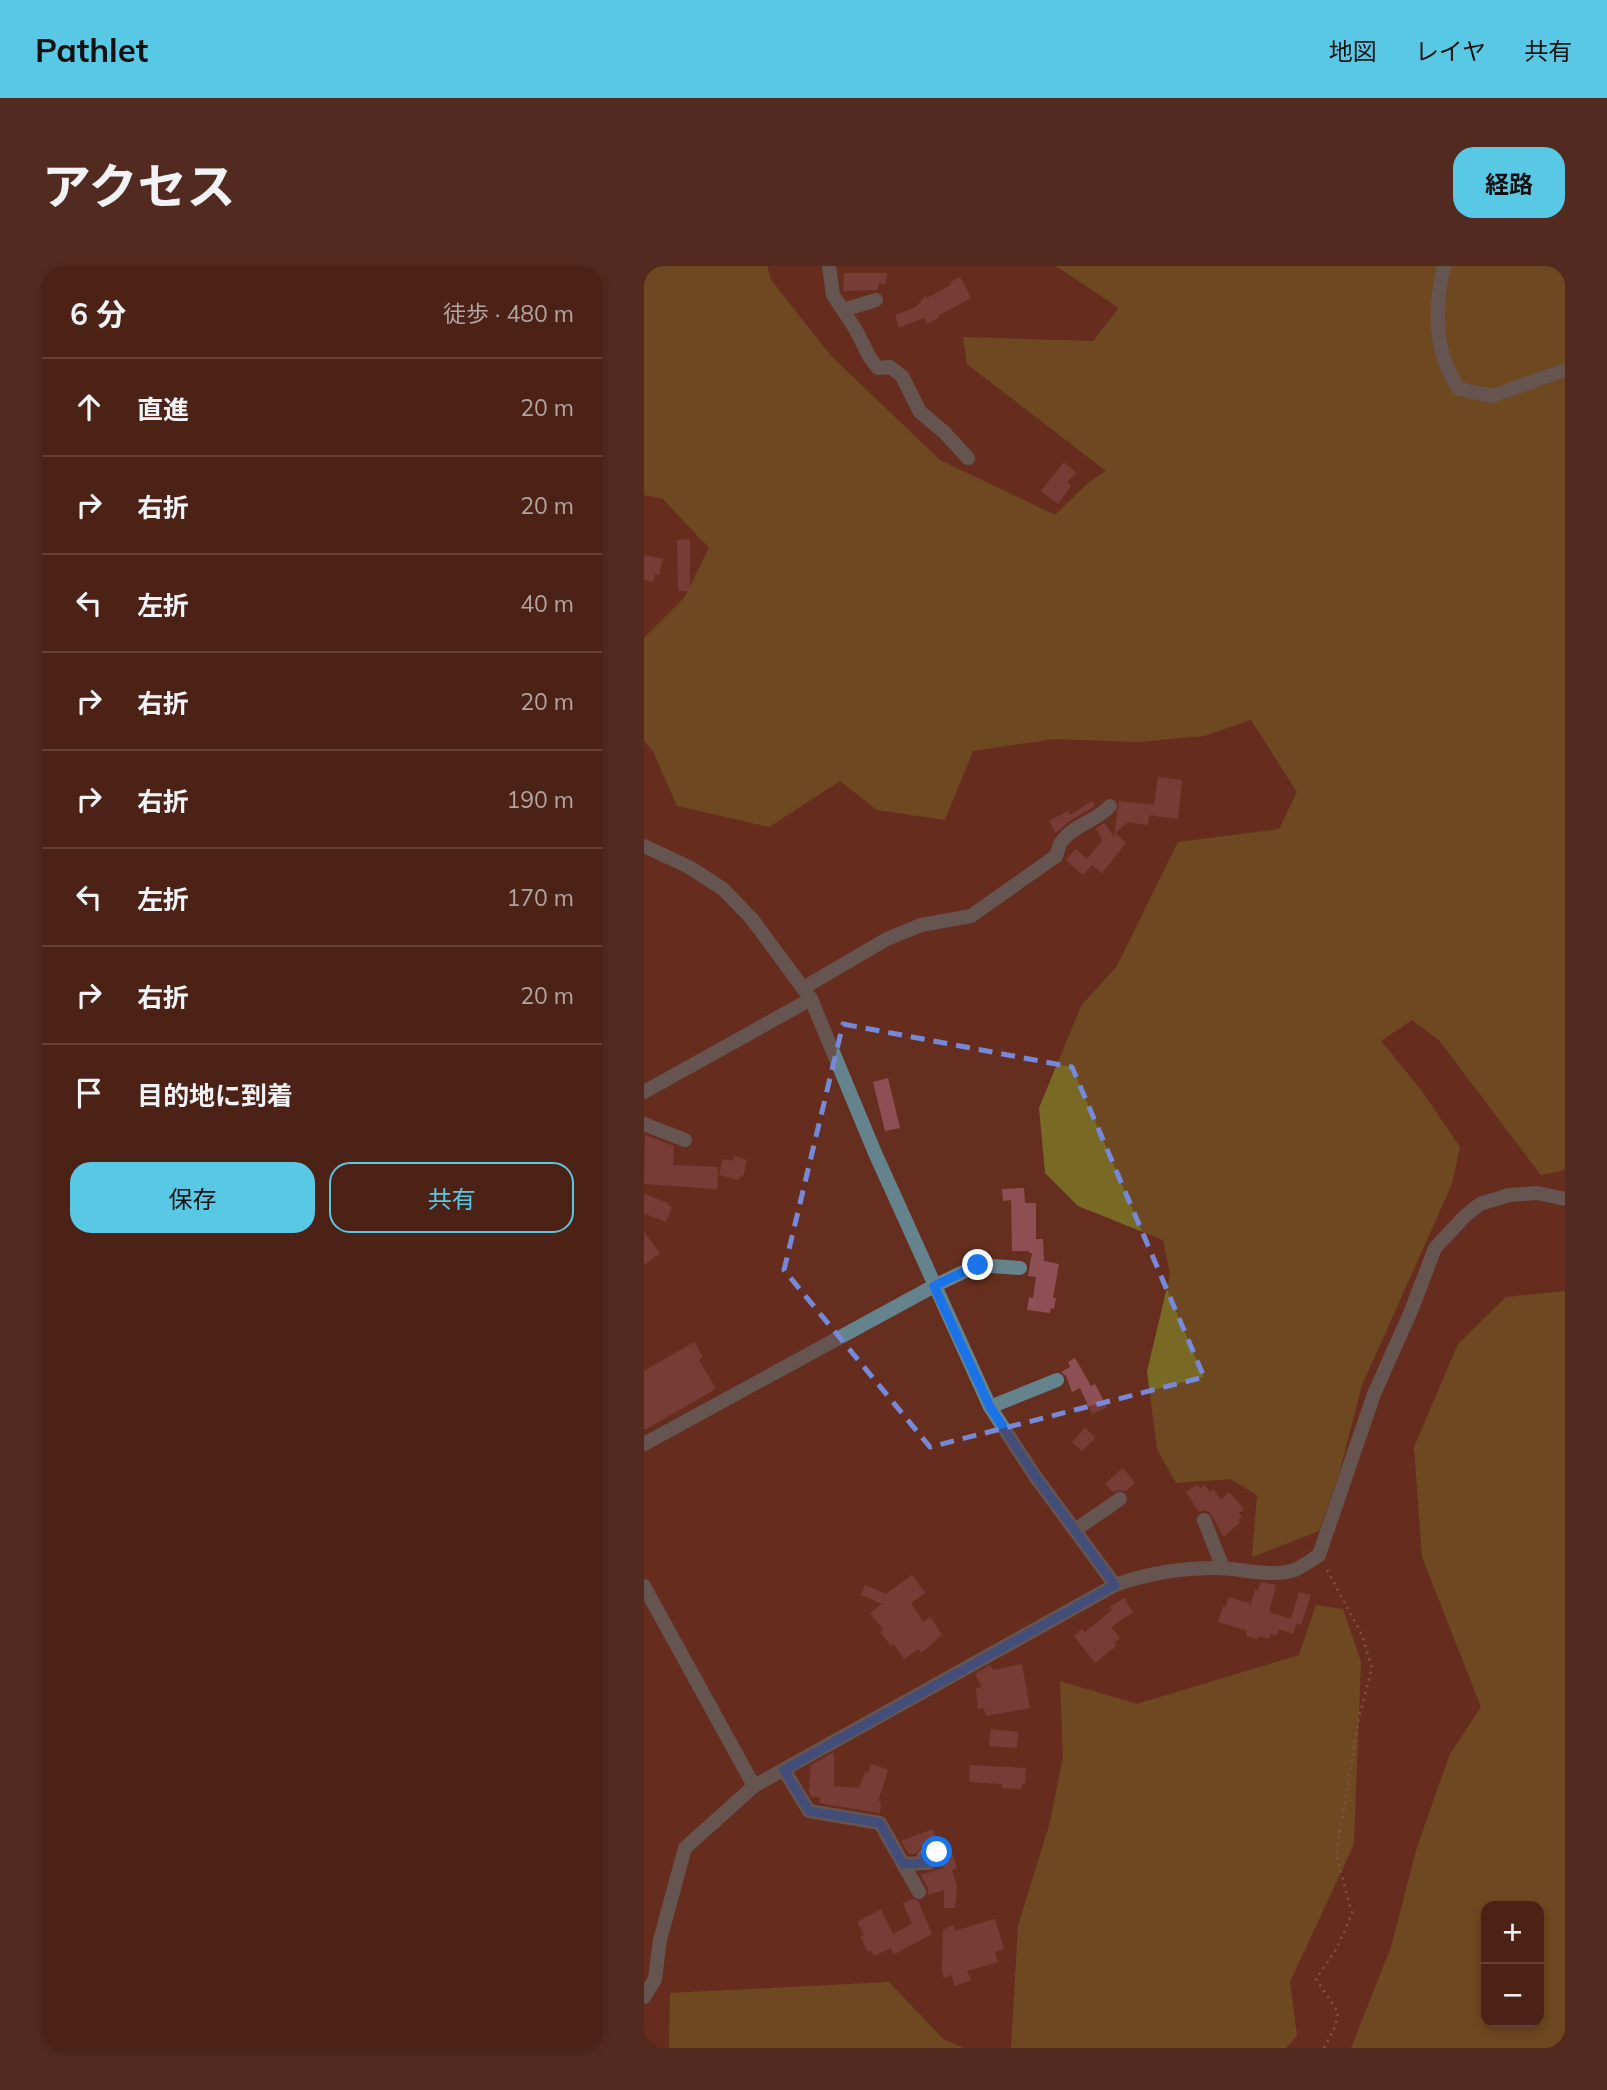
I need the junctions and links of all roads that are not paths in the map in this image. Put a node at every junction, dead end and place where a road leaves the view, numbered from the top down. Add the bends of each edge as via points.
1 (829, 266) edge
2 (1444, 266) edge
3 (876, 300) dead end
4 (843, 310) junction
5 (1565, 370) edge
6 (968, 458) dead end
7 (1110, 806) dead end
8 (644, 846) edge
9 (807, 993) junction
10 (644, 1092) edge
11 (644, 1125) edge
12 (685, 1140) dead end
13 (1565, 1199) edge
14 (1020, 1268) dead end
15 (934, 1286) junction
16 (1057, 1380) dead end
17 (990, 1407) junction
18 (644, 1444) edge
19 (1120, 1499) dead end
20 (1204, 1520) dead end
21 (1074, 1530) junction
22 (1223, 1568) junction
23 (1115, 1585) junction
24 (644, 1586) edge
25 (784, 1770) junction
26 (754, 1786) junction
27 (937, 1852) dead end
28 (903, 1864) junction
29 (919, 1892) dead end
30 (644, 1997) edge

1 - 4 street via 833,295
2 - 5 street via 1436,329 1448,374 1459,389 1492,396
3 - 4 street
4 - 6 street via 878,368 890,367 902,376 920,412
7 - 9 street via 1062,840 1056,856 971,916 921,925 887,939
8 - 9 street via 723,889 752,919
9 - 10 street
9 - 15 street
11 - 12 street
13 - 22 street via 1537,1193 1480,1204 1435,1248 1374,1394 1319,1555 1292,1571
14 - 15 street via 978,1265
15 - 17 street
15 - 18 street
16 - 17 street
17 - 21 street
19 - 21 street
20 - 22 street
21 - 23 street
22 - 23 street via 1156,1573
23 - 25 street
24 - 26 street
25 - 26 street
25 - 28 street via 809,1811 880,1823
26 - 30 street via 685,1849 660,1940 655,1979
27 - 28 street via 924,1856 928,1863
28 - 29 street

